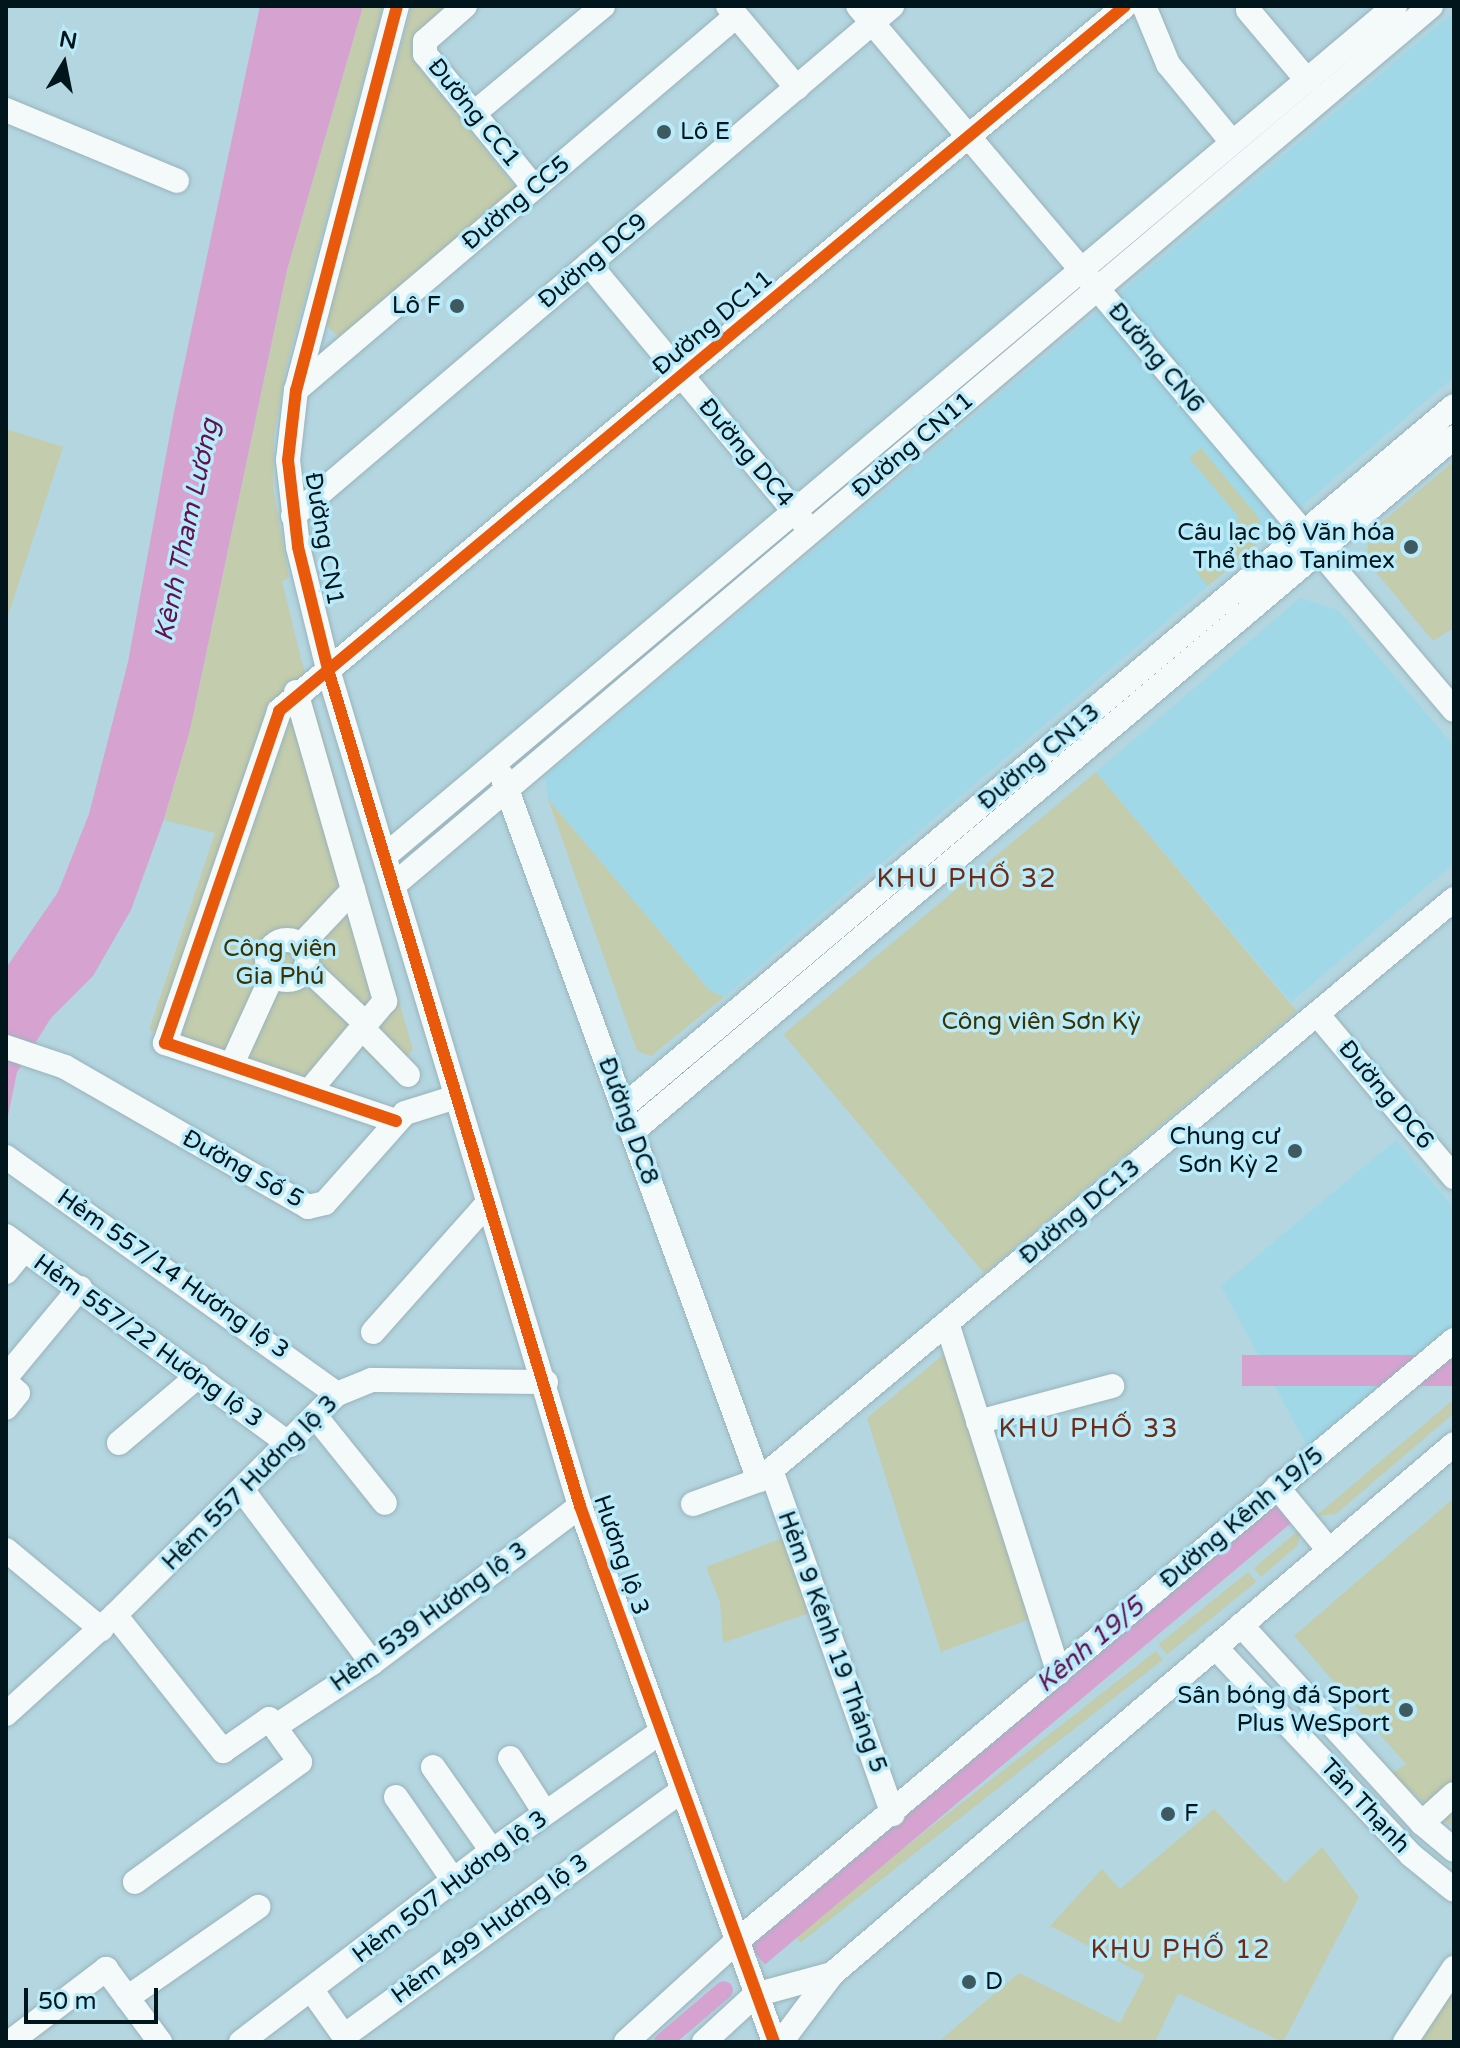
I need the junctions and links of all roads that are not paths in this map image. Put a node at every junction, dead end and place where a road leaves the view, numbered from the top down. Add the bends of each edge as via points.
1 (397, 6) edge
2 (465, 6) edge
3 (603, 6) edge
4 (892, 6) edge
5 (1125, 6) edge
6 (1395, 6) edge
7 (1431, 6) edge
8 (1152, 10) edge
9 (1248, 10) dead end
10 (732, 11) edge
11 (865, 15) edge
12 (1307, 80) junction
13 (797, 88) junction
14 (6, 110) edge
15 (473, 114) junction
16 (968, 138) junction
17 (1232, 142) junction
18 (177, 181) dead end
19 (534, 187) junction
20 (589, 264) junction
21 (1080, 270) junction
22 (1097, 290) junction
23 (682, 377) junction
24 (296, 390) junction
25 (1454, 406) edge
26 (1454, 437) edge
27 (293, 516) junction
28 (803, 521) junction
29 (1311, 542) junction
30 (329, 673) junction
31 (296, 692) junction
32 (1454, 710) edge
33 (497, 763) junction
34 (506, 789) junction
35 (386, 855) junction
36 (395, 884) junction
37 (353, 890) junction
38 (1454, 899) edge
39 (294, 966) junction
40 (1317, 1014) junction
41 (363, 1030) junction
42 (6, 1047) edge
43 (232, 1064) junction
44 (408, 1075) junction
45 (451, 1079) junction
46 (311, 1089) junction
47 (623, 1107) junction
48 (403, 1116) junction
49 (632, 1132) junction
50 (6, 1157) edge
51 (1454, 1177) edge
52 (488, 1203) junction
53 (15, 1243) edge
54 (6, 1272) edge
55 (80, 1288) junction
56 (947, 1323) junction
57 (373, 1332) dead end
58 (1454, 1340) edge
59 (198, 1376) junction
60 (6, 1380) edge
61 (546, 1382) junction
62 (1112, 1386) dead end
63 (337, 1394) junction
64 (6, 1408) edge
65 (316, 1417) junction
66 (978, 1422) junction
67 (119, 1443) dead end
68 (1454, 1444) edge
69 (291, 1445) junction
70 (765, 1475) junction
71 (243, 1491) junction
72 (1288, 1500) junction
73 (385, 1503) dead end
74 (693, 1504) dead end
75 (580, 1506) junction
76 (6, 1550) edge
77 (1329, 1550) junction
78 (108, 1622) junction
79 (1241, 1625) junction
80 (1215, 1647) junction
81 (372, 1663) junction
82 (1059, 1673) junction
83 (8, 1709) edge
84 (276, 1726) junction
85 (659, 1733) junction
86 (510, 1758) dead end
87 (433, 1767) dead end
88 (681, 1791) junction
89 (1454, 1794) edge
90 (396, 1797) dead end
91 (545, 1813) junction
92 (893, 1814) junction
93 (1422, 1823) junction
94 (1451, 1843) edge
95 (492, 1851) junction
96 (454, 1881) junction
97 (135, 1882) dead end
98 (1454, 1890) edge
99 (258, 1907) dead end
100 (1454, 1968) edge
101 (746, 1970) junction
102 (832, 1974) junction
103 (313, 1992) junction
104 (127, 1998) junction
105 (10, 2042) edge
106 (160, 2042) edge
107 (241, 2042) edge
108 (626, 2042) edge
109 (704, 2042) edge
110 (774, 2042) edge
111 (781, 2042) edge
112 (1405, 2042) edge

1 - 24 street, Đường CN1
2 - 15 street, Đường CC1 via 423,47 429,62
3 - 15 street
4 - 11 street, Đường DC9
5 - 16 street, Đường DC11
6 - 12 street, Đường CN11
7 - 22 street, Đường CN11
8 - 17 street via 1168,64
9 - 12 street
10 - 13 street
10 - 19 street, Đường CC5
11 - 13 street, Đường DC9
11 - 16 street, Đường CN6
12 - 17 street, Đường CN11
13 - 20 street, Đường DC9
14 - 18 street
15 - 19 street, Đường CC1
16 - 21 street, Đường CN6
16 - 23 street, Đường DC11
17 - 21 street, Đường CN11
19 - 24 street, Đường CC5
20 - 23 street, Đường DC4
20 - 27 street, Đường DC9
21 - 22 street, Đường CN6
21 - 28 street, Đường CN11
22 - 28 street, Đường CN11
22 - 29 street, Đường CN6
23 - 28 street, Đường DC4
23 - 30 street, Đường DC11
24 - 27 street, Đường CN1 via 288,460
25 - 29 street, Đường CN13
26 - 29 street, Đường CN13
27 - 30 street, Đường CN1
28 - 33 street, Đường CN11
28 - 34 street, Đường CN11
29 - 32 street, Đường CN6
29 - 47 street, Đường CN13
29 - 49 street, Đường CN13
30 - 31 street, Đường DC11
30 - 35 street, Đường CN1
31 - 37 street
31 - 43 street via 272,723 165,1043
33 - 34 street, Đường DC8
33 - 35 street, Đường CN11
34 - 36 street, Đường CN11
34 - 47 street, Đường DC8
35 - 36 street, Đường CN1
36 - 45 street, Đường CN1
37 - 39 street
37 - 41 street via 385,1001
38 - 40 street, Đường DC13
39 - 41 street
39 - 43 street
40 - 51 street, Đường DC6
40 - 56 street, Đường DC13
41 - 44 street
41 - 46 street
42 - 48 street, Đường Số 5 via 65,1067 303,1206 325,1203
43 - 46 street
44 - 45 street
44 - 48 street
45 - 48 street
45 - 52 street, Hương lộ 3
46 - 48 street
47 - 49 street, Đường DC8
49 - 70 street, Đường DC8
50 - 63 street, Hẻm 557/14 Hương lộ 3
52 - 57 street
52 - 61 street, Hương lộ 3
53 - 54 street
53 - 55 street, Hẻm 557/22 Hương lộ 3
55 - 59 street, Hẻm 557/22 Hương lộ 3
55 - 60 street
56 - 66 street
56 - 70 street, Đường DC13
58 - 72 street, Đường Kênh 19/5
59 - 67 street
59 - 69 street, Hẻm 557/22 Hương lộ 3
60 - 64 street via 18,1393
61 - 63 street, Hẻm 557 Hương lộ 3 via 371,1380
61 - 75 street, Hương lộ 3
62 - 66 street
63 - 65 street, Hẻm 557 Hương lộ 3
65 - 69 street, Hẻm 557 Hương lộ 3
65 - 73 street
66 - 82 street
68 - 77 street
69 - 71 street, Hẻm 557 Hương lộ 3
70 - 74 street, Đường DC13
70 - 92 street, Hẻm 9 Kênh 19 Tháng 5
71 - 78 street, Hẻm 557 Hương lộ 3
71 - 81 street
72 - 77 street
72 - 82 street, Đường Kênh 19/5
75 - 81 street, Hẻm 539 Hương lộ 3
75 - 85 street, Hương lộ 3
76 - 78 street
77 - 79 street
78 - 83 street, Hẻm 557 Hương lộ 3
78 - 84 street, Hẻm 539 Hương lộ 3 via 223,1751 269,1719
79 - 80 street
79 - 93 street, Tân Thạnh
80 - 98 street, Tân Thạnh via 1411,1855
80 - 102 street
81 - 84 street, Hẻm 539 Hương lộ 3
82 - 92 street, Đường Kênh 19/5
84 - 97 street via 300,1762
85 - 88 street, Hương lộ 3
85 - 91 street, Hẻm 507 Hương lộ 3
86 - 91 street
87 - 95 street
88 - 101 street, Hương lộ 3
88 - 103 street, Hẻm 499 Hương lộ 3 via 344,2036
89 - 93 street
90 - 96 street
91 - 95 street, Hẻm 507 Hương lộ 3
92 - 101 street, Đường Kênh 19/5
93 - 94 street, Tân Thạnh
95 - 96 street, Hẻm 507 Hương lộ 3
96 - 103 street, Hẻm 507 Hương lộ 3
99 - 104 street
100 - 112 street
101 - 102 street
101 - 108 street
101 - 109 street
101 - 110 street, Hương lộ 3
102 - 111 street
103 - 107 street, Hẻm 507 Hương lộ 3
104 - 105 street via 106,1969
104 - 106 street

